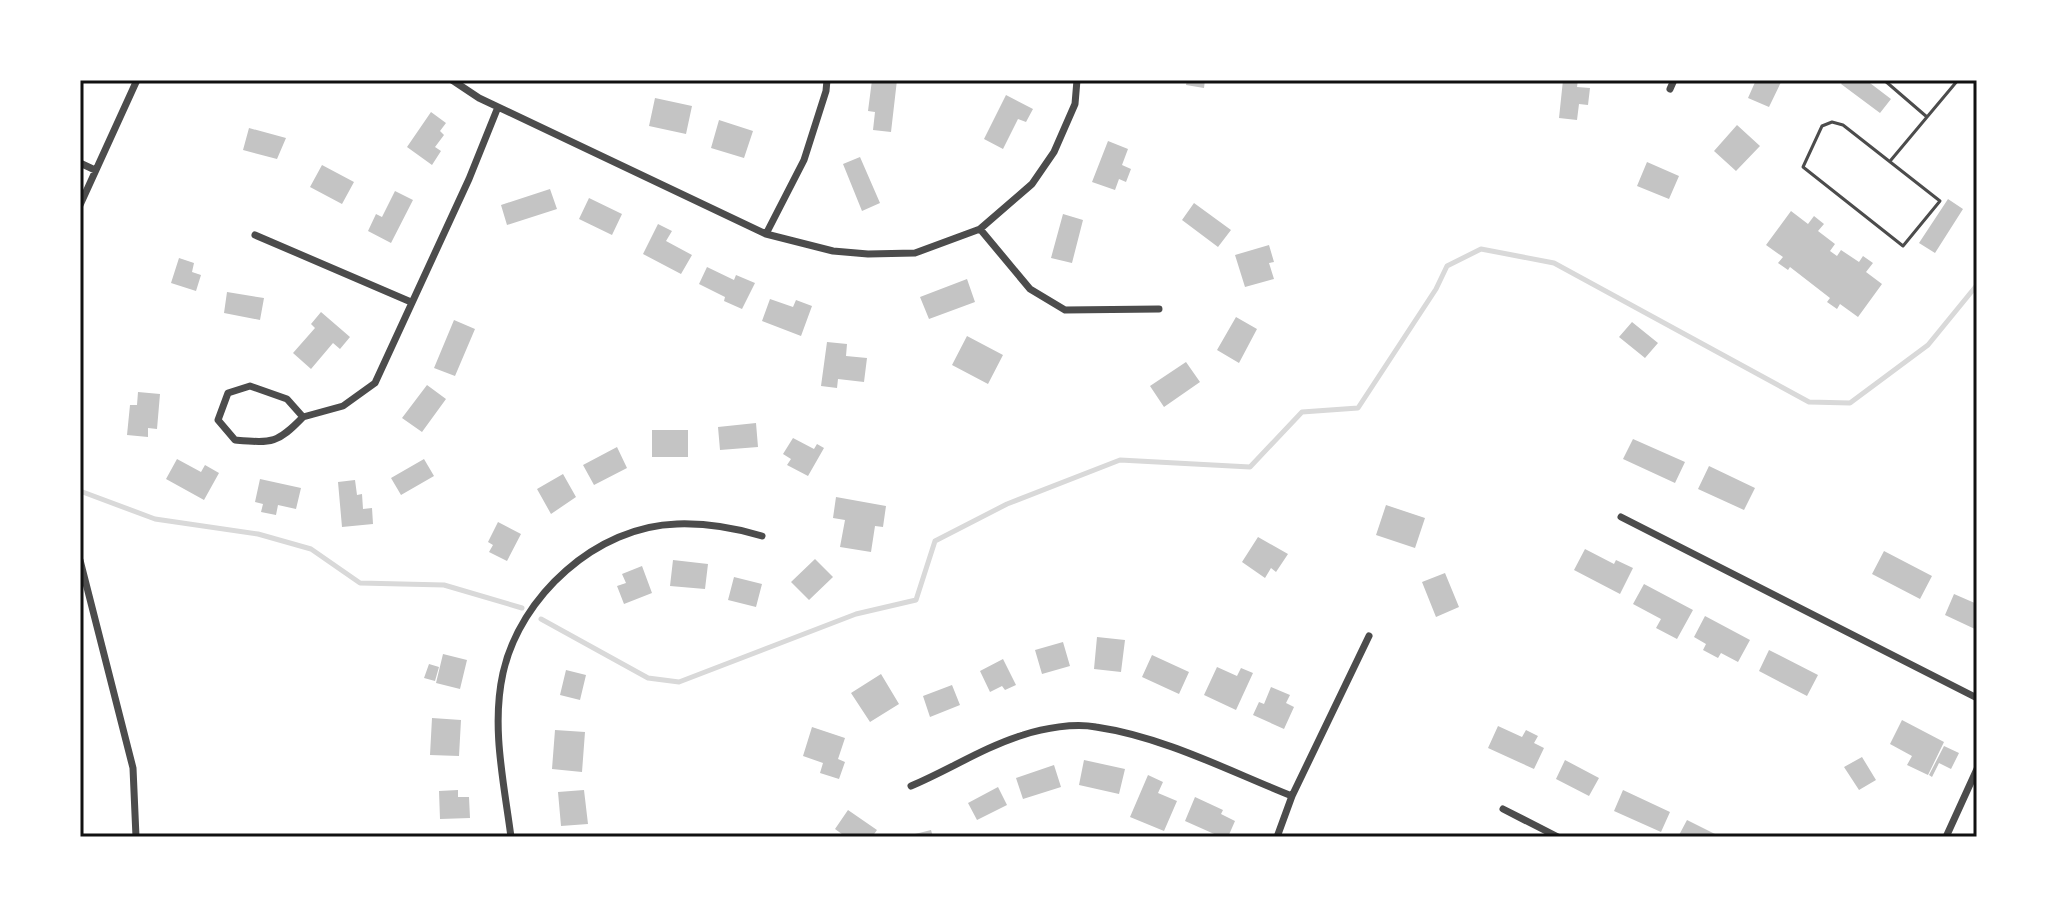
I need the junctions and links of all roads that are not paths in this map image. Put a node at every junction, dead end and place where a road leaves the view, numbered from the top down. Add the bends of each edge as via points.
1 (137, 80) edge
2 (452, 80) edge
3 (827, 80) edge
4 (1077, 80) edge
5 (1674, 80) edge
6 (1884, 80) edge
7 (1958, 80) edge
8 (1670, 89) dead end
9 (498, 107) junction
10 (1927, 117) junction
11 (1891, 160) junction
12 (80, 163) edge
13 (95, 170) junction
14 (82, 194) edge
15 (80, 205) edge
16 (980, 229) junction
17 (766, 234) junction
18 (255, 235) dead end
19 (411, 302) junction
20 (1159, 309) dead end
21 (303, 417) junction
22 (1621, 517) dead end
23 (762, 536) dead end
24 (80, 560) edge
25 (1369, 636) dead end
26 (1977, 698) edge
27 (1977, 769) edge
28 (911, 786) dead end
29 (1292, 796) junction
30 (1503, 809) dead end
31 (136, 837) edge
32 (511, 837) edge
33 (1277, 837) edge
34 (1558, 837) edge
35 (1946, 837) edge

1 - 13 street
2 - 9 street
3 - 17 street via 804,160
4 - 16 street via 1075,104 1054,152 1032,184
5 - 8 street
6 - 10 lane
7 - 10 lane
9 - 17 street
9 - 19 street
10 - 11 lane
11 - 11 lane via 1940,201 1903,246 1803,167 1822,126 1832,122
12 - 13 street
13 - 14 street
14 - 15 street
16 - 17 street via 915,253 833,251
16 - 20 street via 1030,289 1065,310
18 - 19 street
19 - 21 street via 375,383 343,406
21 - 21 street via 287,399 250,386 228,393 218,420 235,440 264,442 284,437
22 - 26 street
23 - 32 street via 708,525 645,529 598,549 551,584 523,622 503,673 497,714
24 - 31 street via 133,768
25 - 29 street
27 - 35 street
28 - 29 street via 1025,734 1093,726 1146,738
29 - 33 street
30 - 34 street

